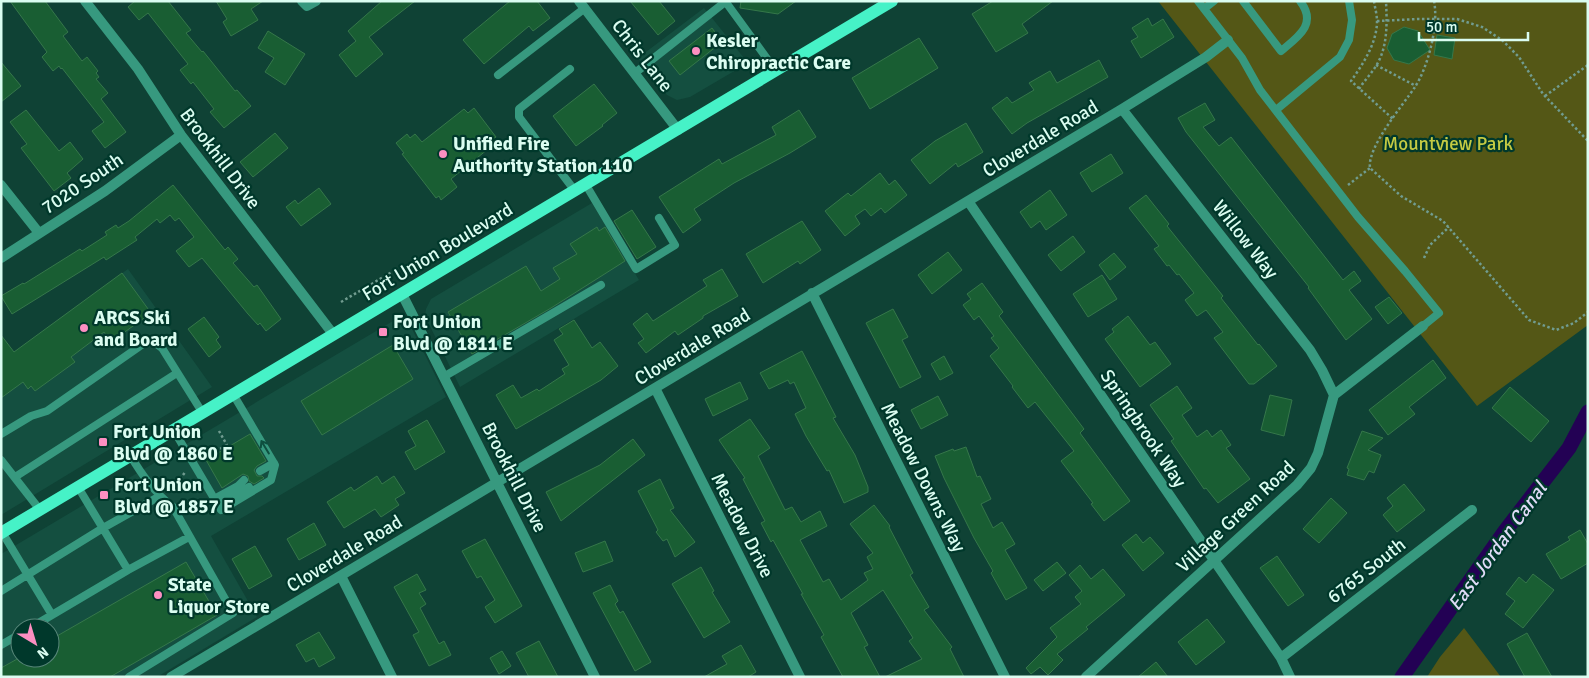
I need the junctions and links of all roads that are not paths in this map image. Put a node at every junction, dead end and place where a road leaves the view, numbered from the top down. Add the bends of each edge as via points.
1 (84, 1) edge
2 (892, 1) edge
3 (1198, 1) edge
4 (1214, 1) edge
5 (1243, 1) edge
6 (1300, 1) edge
7 (1349, 1) edge
8 (725, 2) edge
9 (582, 5) edge
10 (1204, 9) junction
11 (1228, 40) junction
12 (570, 69) dead end
13 (776, 70) junction
14 (635, 73) junction
15 (498, 75) dead end
16 (1122, 109) junction
17 (1276, 110) junction
18 (678, 130) junction
19 (181, 135) junction
20 (1, 185) edge
21 (581, 188) junction
22 (968, 201) junction
23 (659, 218) dead end
24 (39, 233) junction
25 (1, 258) edge
26 (601, 286) dead end
27 (812, 293) junction
28 (402, 294) junction
29 (1423, 326) joint
30 (333, 334) junction
31 (177, 373) junction
32 (445, 376) junction
33 (655, 388) junction
34 (233, 394) junction
35 (1334, 395) junction
36 (202, 412) junction
37 (173, 429) junction
38 (1, 434) edge
39 (130, 455) junction
40 (1, 460) edge
41 (274, 463) junction
42 (274, 472) junction
43 (15, 477) junction
44 (246, 483) dead end
45 (498, 483) junction
46 (78, 487) junction
47 (160, 496) junction
48 (216, 502) junction
49 (40, 510) junction
50 (1472, 510) dead end
51 (103, 528) junction
52 (2, 533) edge
53 (189, 537) junction
54 (1214, 561) junction
55 (128, 570) junction
56 (28, 575) junction
57 (342, 576) junction
58 (1, 591) edge
59 (52, 615) junction
60 (47, 618) edge
61 (1281, 658) junction
62 (129, 677) edge
63 (171, 677) edge
64 (392, 677) edge
65 (596, 677) edge
66 (800, 677) edge
67 (1005, 677) edge
68 (1086, 677) edge
69 (1290, 677) edge

1 - 19 street, Brookhill Drive via 138,69
2 - 13 main road, Fort Union Boulevard
3 - 10 lane
4 - 10 lane
5 - 6 lane via 1281,51 1302,34 1306,26 1308,17
7 - 17 lane via 1352,20 1349,40 1340,57
8 - 13 lane
8 - 14 lane
9 - 14 street, Chris Lane
9 - 15 lane
10 - 11 lane
11 - 16 street, Cloverdale Road
11 - 17 lane
12 - 21 lane via 519,109 519,117
13 - 18 main road, Fort Union Boulevard
14 - 18 street, Chris Lane
16 - 22 street, Cloverdale Road
16 - 35 street, Willow Way via 1310,350
17 - 29 lane via 1439,313
18 - 21 main road, Fort Union Boulevard
19 - 24 street, 7020 South via 106,191
19 - 30 street, Brookhill Drive
20 - 24 street
21 - 23 lane via 636,269 675,245
21 - 28 main road, Fort Union Boulevard
22 - 27 street, Cloverdale Road
22 - 54 street, Springbrook Way
24 - 25 street, 7020 South
26 - 32 lane
27 - 33 street, Cloverdale Road
27 - 67 street, Meadow Downs Way
28 - 30 main road, Fort Union Boulevard
28 - 32 street, Brookhill Drive
29 - 35 street
30 - 34 main road, Fort Union Boulevard
31 - 36 lane
31 - 38 lane via 162,348 154,342 143,344 47,411 31,416
31 - 43 lane
32 - 45 street, Brookhill Drive
33 - 45 street, Cloverdale Road
33 - 66 street, Meadow Drive
34 - 36 main road, Fort Union Boulevard
41 -> 34 lane
35 - 54 street, Village Green Road via 1311,468 1296,486
36 - 37 main road, Fort Union Boulevard
37 - 39 main road, Fort Union Boulevard
37 - 48 lane
39 - 46 main road, Fort Union Boulevard
39 - 47 lane
40 - 43 lane
41 - 42 lane
41 - 42 lane via 262,475
42 - 48 lane via 272,480 221,510
43 - 49 lane
44 - 48 lane
45 - 57 street, Cloverdale Road
45 - 65 street, Brookhill Drive
46 - 49 main road, Fort Union Boulevard
46 - 51 lane
47 - 51 lane
47 - 53 lane via 173,507
49 - 52 main road, Fort Union Boulevard
50 - 61 street, 6765 South
51 - 55 lane
51 - 56 lane
52 - 56 lane
53 - 55 lane
53 - 62 lane via 233,613
54 - 61 street, Springbrook Way
54 - 68 street, Village Green Road
55 - 59 lane
56 - 58 lane
56 - 59 lane
57 - 63 street, Cloverdale Road
57 - 64 street
59 - 60 lane
61 - 69 street, Springbrook Way

